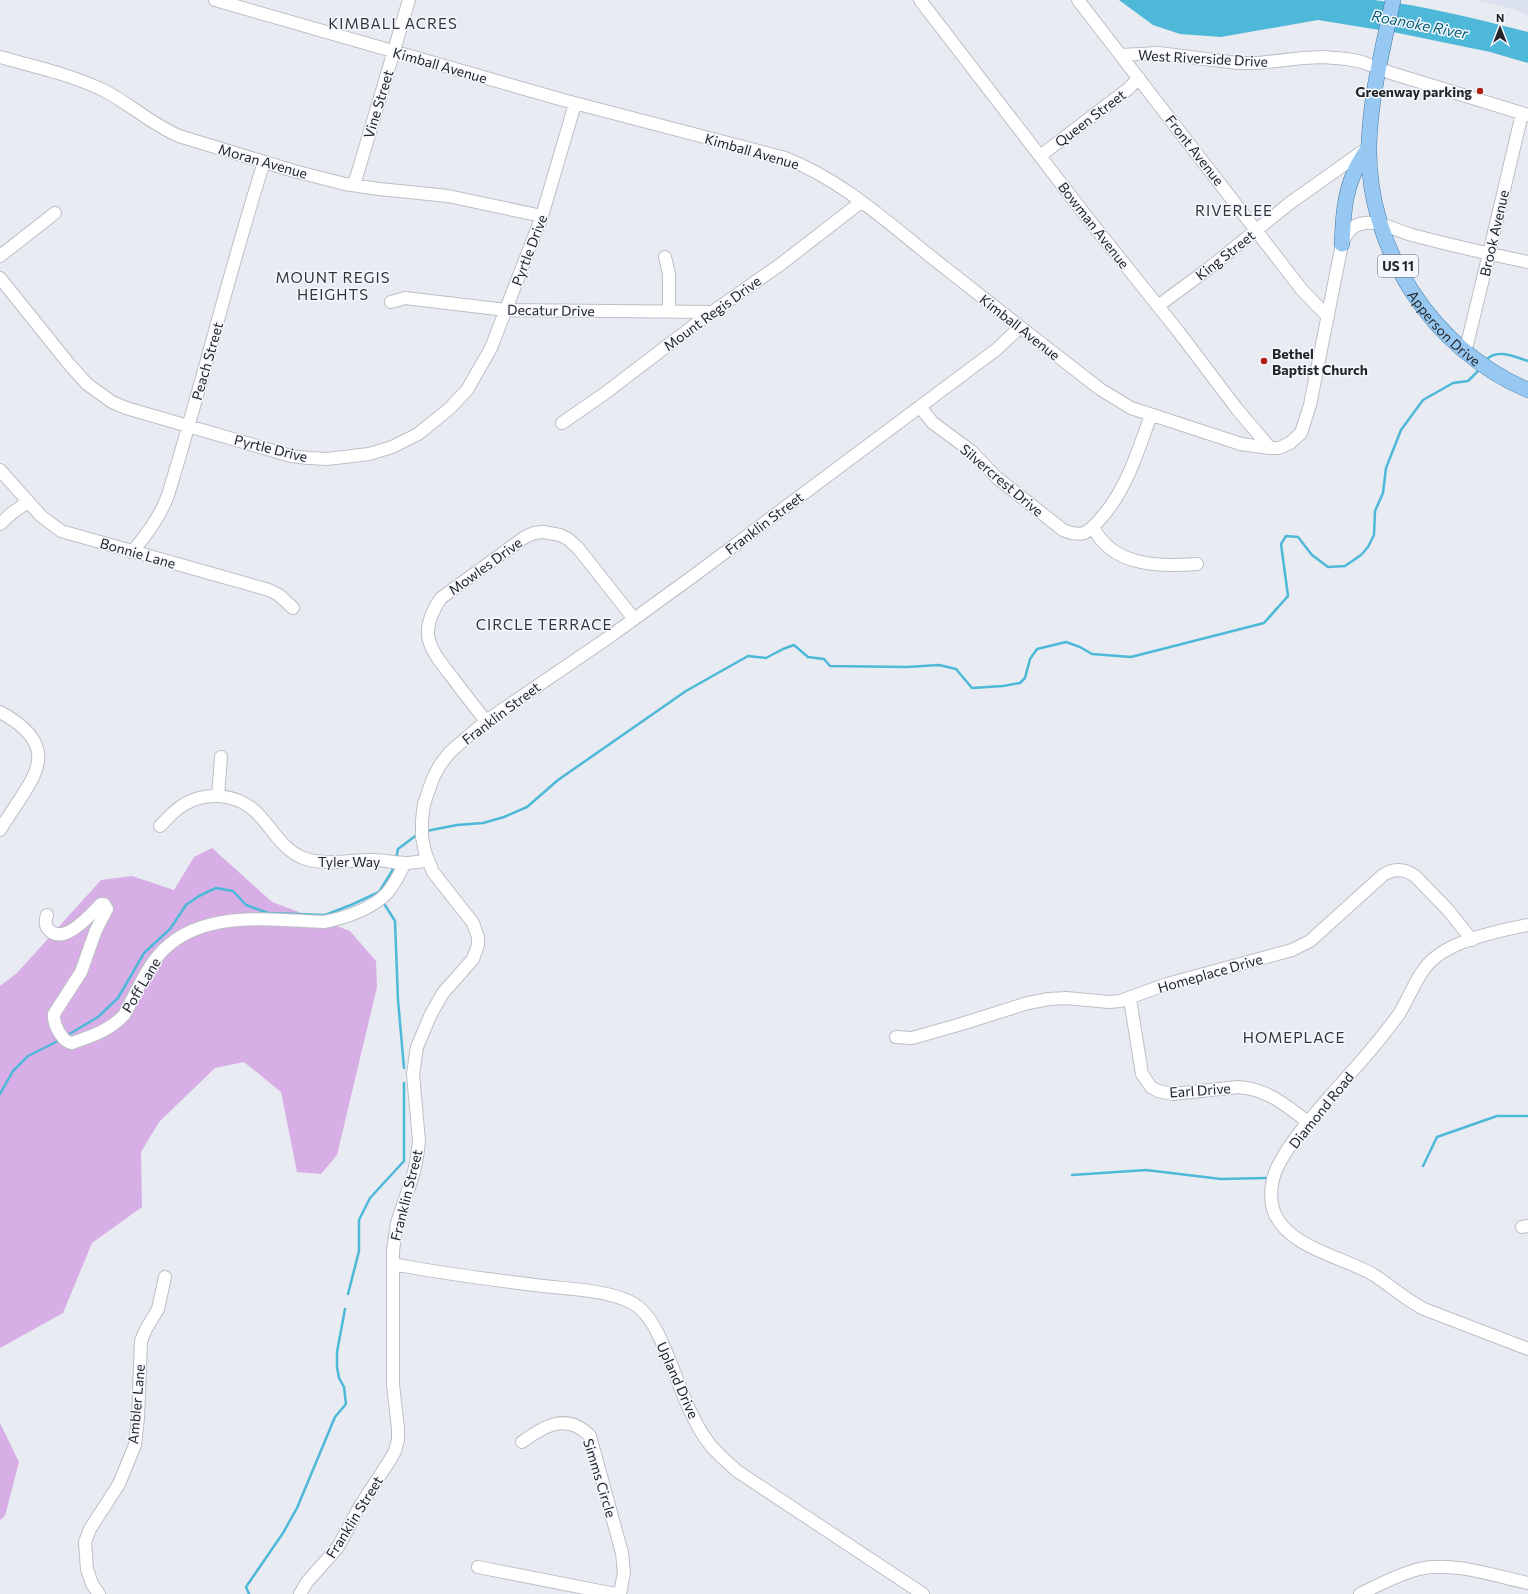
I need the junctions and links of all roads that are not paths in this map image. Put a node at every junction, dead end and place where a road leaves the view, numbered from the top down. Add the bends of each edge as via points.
1 (215, 0) edge
2 (409, 0) edge
3 (1078, 0) edge
4 (1393, 0) edge
5 (926, 2) edge
6 (394, 52) junction
7 (1121, 55) junction
8 (0, 57) edge
9 (1379, 68) junction
10 (1139, 78) junction
11 (575, 104) junction
12 (1525, 114) edge
13 (1369, 147) junction
14 (1040, 156) junction
15 (264, 162) junction
16 (354, 185) junction
17 (861, 202) junction
18 (55, 213) dead end
19 (542, 216) junction
20 (1380, 224) junction
21 (1256, 230) junction
22 (1342, 244) junction
23 (1490, 254) junction
24 (0, 256) edge
25 (665, 258) dead end
26 (1528, 262) edge
27 (0, 278) edge
28 (391, 302) dead end
29 (1158, 306) junction
30 (506, 310) junction
31 (669, 311) junction
32 (712, 312) junction
33 (1328, 317) junction
34 (1020, 327) junction
35 (1476, 361) junction
36 (1528, 390) edge
37 (920, 406) junction
38 (1151, 415) junction
39 (562, 423) dead end
40 (188, 426) junction
41 (1270, 448) junction
42 (0, 470) edge
43 (28, 502) junction
44 (0, 524) edge
45 (1092, 527) junction
46 (132, 552) junction
47 (1197, 564) dead end
48 (293, 608) dead end
49 (634, 619) junction
50 (0, 712) edge
51 (486, 721) junction
52 (221, 757) dead end
53 (218, 796) junction
54 (160, 826) dead end
55 (0, 830) edge
56 (427, 861) junction
57 (398, 862) junction
58 (48, 915) dead end
59 (1528, 925) edge
60 (1472, 940) junction
61 (1130, 999) junction
62 (896, 1037) dead end
63 (1308, 1122) junction
64 (393, 1264) junction
65 (165, 1277) dead end
66 (1528, 1349) edge
67 (522, 1442) dead end
68 (478, 1567) dead end
69 (1528, 1583) edge
70 (99, 1594) edge
71 (300, 1594) edge
72 (615, 1594) edge
73 (620, 1594) edge
74 (923, 1594) edge
75 (1360, 1594) edge

1 - 6 street, Kimball Avenue
2 - 6 street, Vine Street
3 - 7 street, Front Avenue
4 - 9 main road, US 11
5 - 14 street, Bowman Avenue
6 - 11 street, Kimball Avenue
6 - 16 street, Vine Street
7 - 9 street, West Riverside Drive via 1158,53 1238,63 1323,57 1347,59
7 - 10 street, Front Avenue
8 - 15 street, Moran Avenue via 85,82 103,90 167,131
9 - 12 street, West Riverside Drive
9 - 13 main road, US 11 via 1372,103
10 - 14 street, Queen Street
10 - 21 street, Front Avenue
11 - 17 street, Kimball Avenue via 785,158 834,182
11 - 19 street, Pyrtle Drive
12 - 23 street, Brook Avenue via 1497,216
13 - 20 main road, Apperson Drive / US 11 via 1372,191
13 - 21 street, King Street
13 - 22 main road via 1355,171 1348,193 1343,216
14 - 29 street, Bowman Avenue
15 - 16 street, Moran Avenue
15 - 40 street, Peach Street
16 - 19 street, Moran Avenue via 448,196
17 - 32 street, Mount Regis Drive via 781,264
17 - 34 street, Kimball Avenue
18 - 24 street
19 - 30 street, Pyrtle Drive
20 - 22 street via 1358,225 1348,232
20 - 23 street via 1412,235
20 - 35 main road, Apperson Drive / US 11 via 1390,251 1412,292 1441,329
21 - 29 street, King Street
21 - 33 street, Front Avenue via 1302,290
22 - 33 street
23 - 26 street
23 - 35 street, Brook Avenue
25 - 31 street via 669,274
27 - 40 street, Pyrtle Drive via 68,364 99,394 126,408
28 - 30 street, Decatur Drive via 405,298
29 - 41 street, Bowman Avenue
30 - 31 street, Decatur Drive
30 - 40 street, Pyrtle Drive via 491,348 467,390 432,424 392,447 352,457 309,458 291,456
31 - 32 street, Decatur Drive
32 - 39 street, Mount Regis Drive
33 - 41 street via 1305,425 1301,433 1290,443 1279,448
34 - 37 street, Franklin Street via 997,349
34 - 38 street, Kimball Avenue via 1100,390 1131,408
35 - 36 main road, Apperson Drive / US 11
37 - 45 street, Silvercrest Drive via 933,423 971,451 996,477 1063,530 1079,534
37 - 49 street, Franklin Street
38 - 41 street, Kimball Avenue via 1241,444
38 - 45 street, Silvercrest Drive via 1120,494
40 - 46 street, Peach Street via 164,507
42 - 43 street, Bonnie Lane
43 - 44 street
43 - 46 street, Bonnie Lane via 41,516 61,530
45 - 47 street via 1103,544 1128,558 1158,564
46 - 48 street, Bonnie Lane via 269,590
49 - 51 street, Franklin Street
49 - 51 street, Mowles Drive via 568,539 543,532 525,537 441,598 428,626 428,637 434,654
50 - 55 street via 31,735 36,744 38,760 34,778
51 - 56 street, Franklin Street via 450,752 428,788 422,820
52 - 53 street
53 - 54 street, Tyler Way via 185,803
53 - 57 street, Tyler Way via 244,803 256,812 289,850 315,862
56 - 57 street, Tyler Way
56 - 64 street, Franklin Street via 473,923 478,945 472,959 443,993 417,1047 413,1074 418,1156 394,1235
57 - 58 street, Poff Lane via 396,881 387,893 380,899 335,920 324,922 257,919 198,927 185,933 170,943 156,958 124,1016 117,1023 101,1033 72,1044 65,1040 55,1022 54,1014 81,972 96,930 107,909 101,904 75,929 61,934 47,928 45,923
59 - 60 street, Diamond Road
60 - 61 street, Homeplace Drive via 1448,910 1415,876 1409,872 1395,870 1383,874 1329,926 1300,947 1167,984
60 - 63 street, Diamond Road via 1447,950 1429,962 1383,1035
61 - 62 street, Homeplace Drive via 1109,1002 1078,998 1049,999 912,1038
61 - 63 street, Earl Drive via 1142,1074 1151,1087 1173,1094 1249,1088 1270,1094
63 - 66 street, Diamond Road via 1282,1159 1273,1181 1271,1201 1284,1228 1308,1245 1376,1276 1418,1306
64 - 71 street, Franklin Street via 393,1385 398,1428 395,1451 360,1506 338,1547 307,1582
64 - 74 street, Upland Drive via 439,1273 617,1296 632,1303 647,1316 656,1330 694,1417 722,1458 737,1471
65 - 70 street, Ambler Lane via 158,1309 141,1341 135,1445 119,1484 90,1529 85,1542 87,1569
67 - 73 street, Simms Circle via 554,1424 578,1426 590,1436 622,1553 624,1572
68 - 72 street
69 - 75 street via 1462,1569 1434,1567 1403,1574

